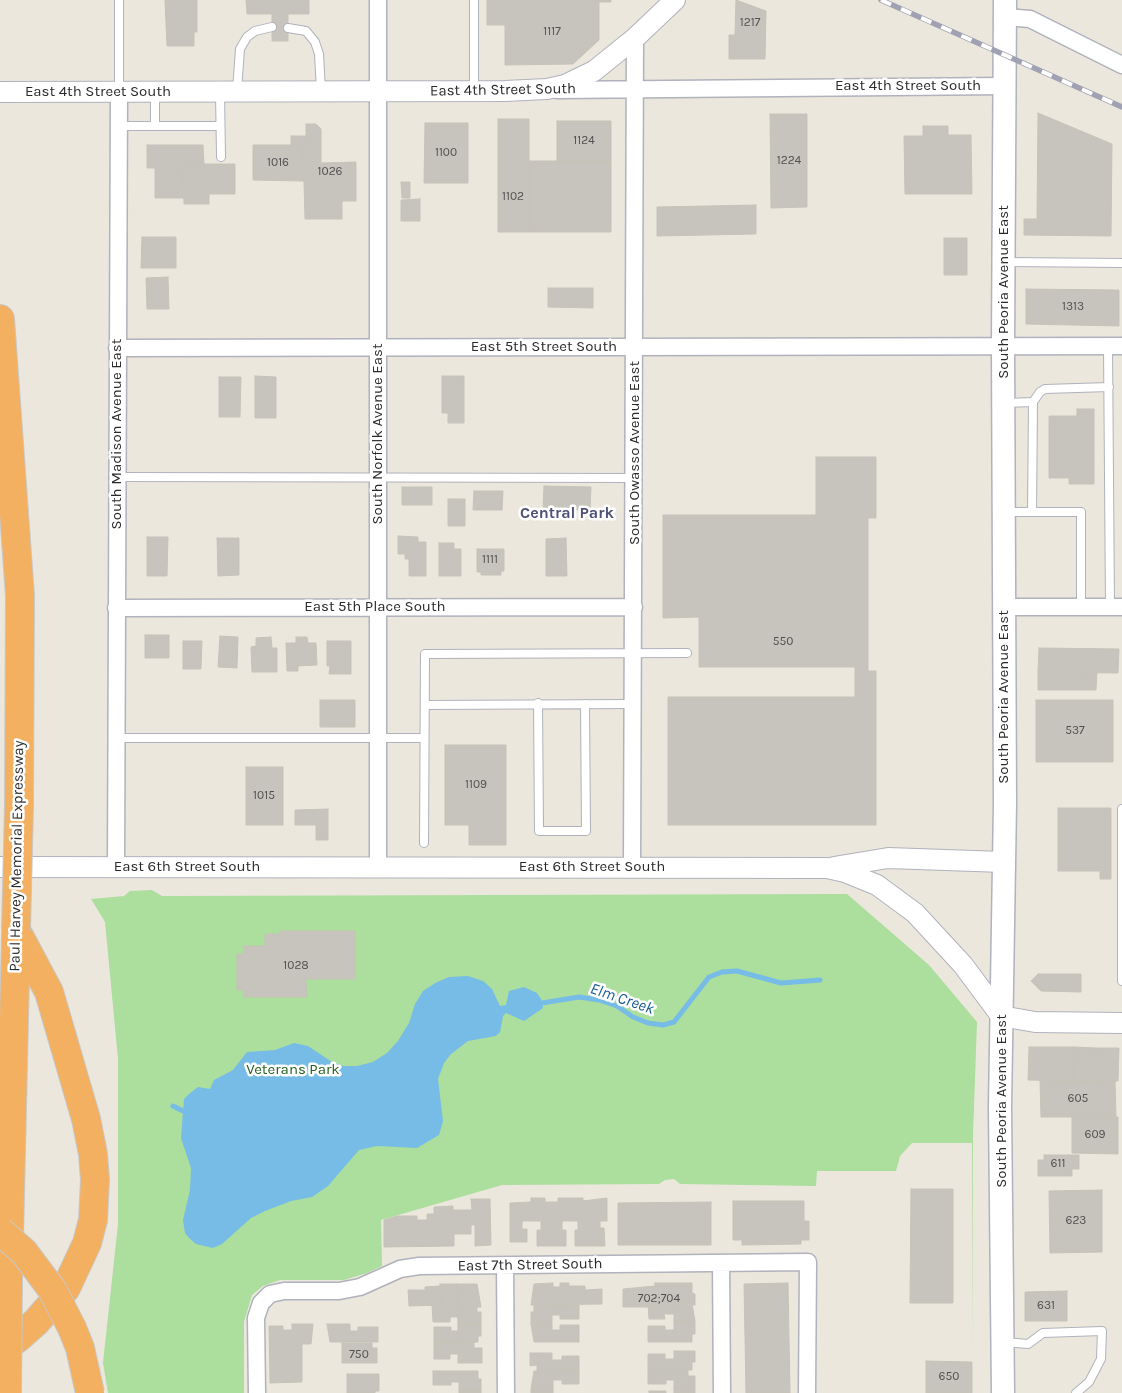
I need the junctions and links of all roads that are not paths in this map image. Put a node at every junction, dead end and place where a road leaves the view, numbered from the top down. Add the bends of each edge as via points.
1 (119, 0) edge
2 (378, 0) edge
3 (474, 0) edge
4 (675, 0) edge
5 (1005, 9) edge
6 (272, 27) dead end
7 (288, 28) dead end
8 (635, 38) junction
9 (1122, 65) edge
10 (1005, 86) junction
11 (635, 88) junction
12 (320, 91) junction
13 (378, 91) junction
14 (474, 91) junction
15 (522, 91) junction
16 (0, 92) edge
17 (155, 92) junction
18 (229, 92) junction
19 (119, 93) junction
20 (119, 126) junction
21 (155, 126) junction
22 (220, 126) junction
23 (221, 157) dead end
24 (1004, 262) junction
25 (1122, 263) edge
26 (0, 319) edge
27 (1115, 346) edge
28 (379, 347) junction
29 (635, 347) junction
30 (1003, 347) junction
31 (117, 348) junction
32 (1109, 387) junction
33 (1033, 402) junction
34 (1003, 403) junction
35 (117, 477) junction
36 (378, 477) junction
37 (635, 478) junction
38 (1004, 512) junction
39 (1032, 512) junction
40 (378, 607) junction
41 (634, 607) junction
42 (1003, 607) junction
43 (1082, 607) junction
44 (1116, 607) edge
45 (116, 608) junction
46 (634, 653) junction
47 (687, 653) dead end
48 (538, 704) junction
49 (584, 704) junction
50 (633, 704) junction
51 (425, 705) junction
52 (378, 736) junction
53 (117, 738) junction
54 (424, 738) junction
55 (1122, 809) edge
56 (424, 843) dead end
57 (1003, 862) junction
58 (0, 867) edge
59 (378, 867) junction
60 (632, 867) junction
61 (116, 868) junction
62 (827, 868) junction
63 (1122, 894) edge
64 (16, 930) junction
65 (1122, 981) edge
66 (1001, 1016) junction
67 (1122, 1023) edge
68 (0, 1231) edge
69 (721, 1263) junction
70 (505, 1266) junction
71 (1002, 1342) junction
72 (0, 1350) edge
73 (7, 1393) edge
74 (90, 1393) edge
75 (257, 1393) edge
76 (506, 1393) edge
77 (722, 1393) edge
78 (808, 1393) edge
79 (1003, 1393) edge
80 (1076, 1393) edge

1 - 19 lane, South Madison Avenue East
2 - 13 street, South Norfolk Avenue East
3 - 14 lane
4 - 8 street
5 - 9 street
5 - 10 main road, South Peoria Avenue East
6 - 18 lane via 255,31 247,37 240,49
7 - 12 lane via 306,32 315,42 319,54
8 - 11 street, South Owasso Avenue East
8 - 15 street via 580,79 547,89
10 - 11 street, East 4th Street South
10 - 24 main road, South Peoria Avenue East
11 - 15 street, East 4th Street South
11 - 29 street, South Owasso Avenue East
12 - 13 street, East 4th Street South
12 - 18 street, East 4th Street South
13 - 14 street, East 4th Street South
13 - 28 street, South Norfolk Avenue East
14 - 15 street, East 4th Street South
16 - 19 street, East 4th Street South
17 - 18 street, East 4th Street South
17 - 19 street, East 4th Street South
17 - 21 lane
18 - 22 lane
19 - 20 street, South Madison Avenue East
20 - 21 lane
20 - 31 street, South Madison Avenue East
21 - 22 lane
22 - 23 lane
24 - 25 lane
24 - 30 main road, South Peoria Avenue East
26 - 64 highway, Paul Harvey Memorial Expressway, bridge via 20,596
27 - 30 street, East 5th Street South
27 - 32 lane
28 - 29 street, East 5th Street South
28 - 31 street, East 5th Street South
28 - 36 street, South Norfolk Avenue East
29 - 30 street, East 5th Street South
29 - 37 street, South Owasso Avenue East
30 - 34 main road, South Peoria Avenue East
31 - 35 street, South Madison Avenue East
32 - 33 lane via 1045,389
32 - 44 lane
33 - 34 lane
33 - 39 lane
34 - 38 main road, South Peoria Avenue East
35 - 36 lane
35 - 45 street, South Madison Avenue East
36 - 37 lane
36 - 40 street, South Norfolk Avenue East
37 - 41 street, South Owasso Avenue East
38 - 39 lane
38 - 42 main road, South Peoria Avenue East
39 - 43 lane via 1081,512
40 - 41 street, East 5th Place South
40 - 45 street, East 5th Place South
40 - 52 street, South Norfolk Avenue East
41 - 46 street, South Owasso Avenue East
42 - 43 street
42 - 57 main road, South Peoria Avenue East
43 - 44 street
45 - 53 street, South Madison Avenue East
46 - 47 lane
46 - 50 street, South Owasso Avenue East
46 - 51 lane via 425,654
48 - 49 lane
48 - 49 lane via 539,831 586,831
48 - 51 lane
49 - 50 lane
50 - 60 street, South Owasso Avenue East
51 - 54 lane
52 - 53 lane
52 - 54 lane
52 - 59 street, South Norfolk Avenue East
53 - 61 street, South Madison Avenue East
54 - 56 lane
55 - 63 lane
57 - 62 street via 888,858
57 - 66 main road, South Peoria Avenue East
58 - 61 street, East 6th Street South
59 - 60 street, East 6th Street South
59 - 61 street, East 6th Street South
60 - 62 street, East 6th Street South
62 - 66 street, East 6th Street South via 877,884 915,913 963,965
63 - 65 lane
64 - 72 highway via 51,1001 86,1119 93,1154 94,1195 87,1242 66,1288 36,1322
64 - 73 highway, Paul Harvey Memorial Expressway, bridge
66 - 67 street via 1035,1022
66 - 71 main road, South Peoria Avenue East
68 - 74 highway, bridge via 24,1252 54,1291 80,1348
69 - 70 street, East 7th Street South
69 - 77 street
69 - 78 street, East 7th Street South via 808,1262
70 - 75 street, East 7th Street South via 419,1266 400,1269 360,1287 339,1291 270,1294 261,1303 256,1318
70 - 76 street
71 - 79 main road, South Peoria Avenue East
71 - 80 lane via 1028,1344 1043,1332 1102,1331 1101,1359 1089,1382

